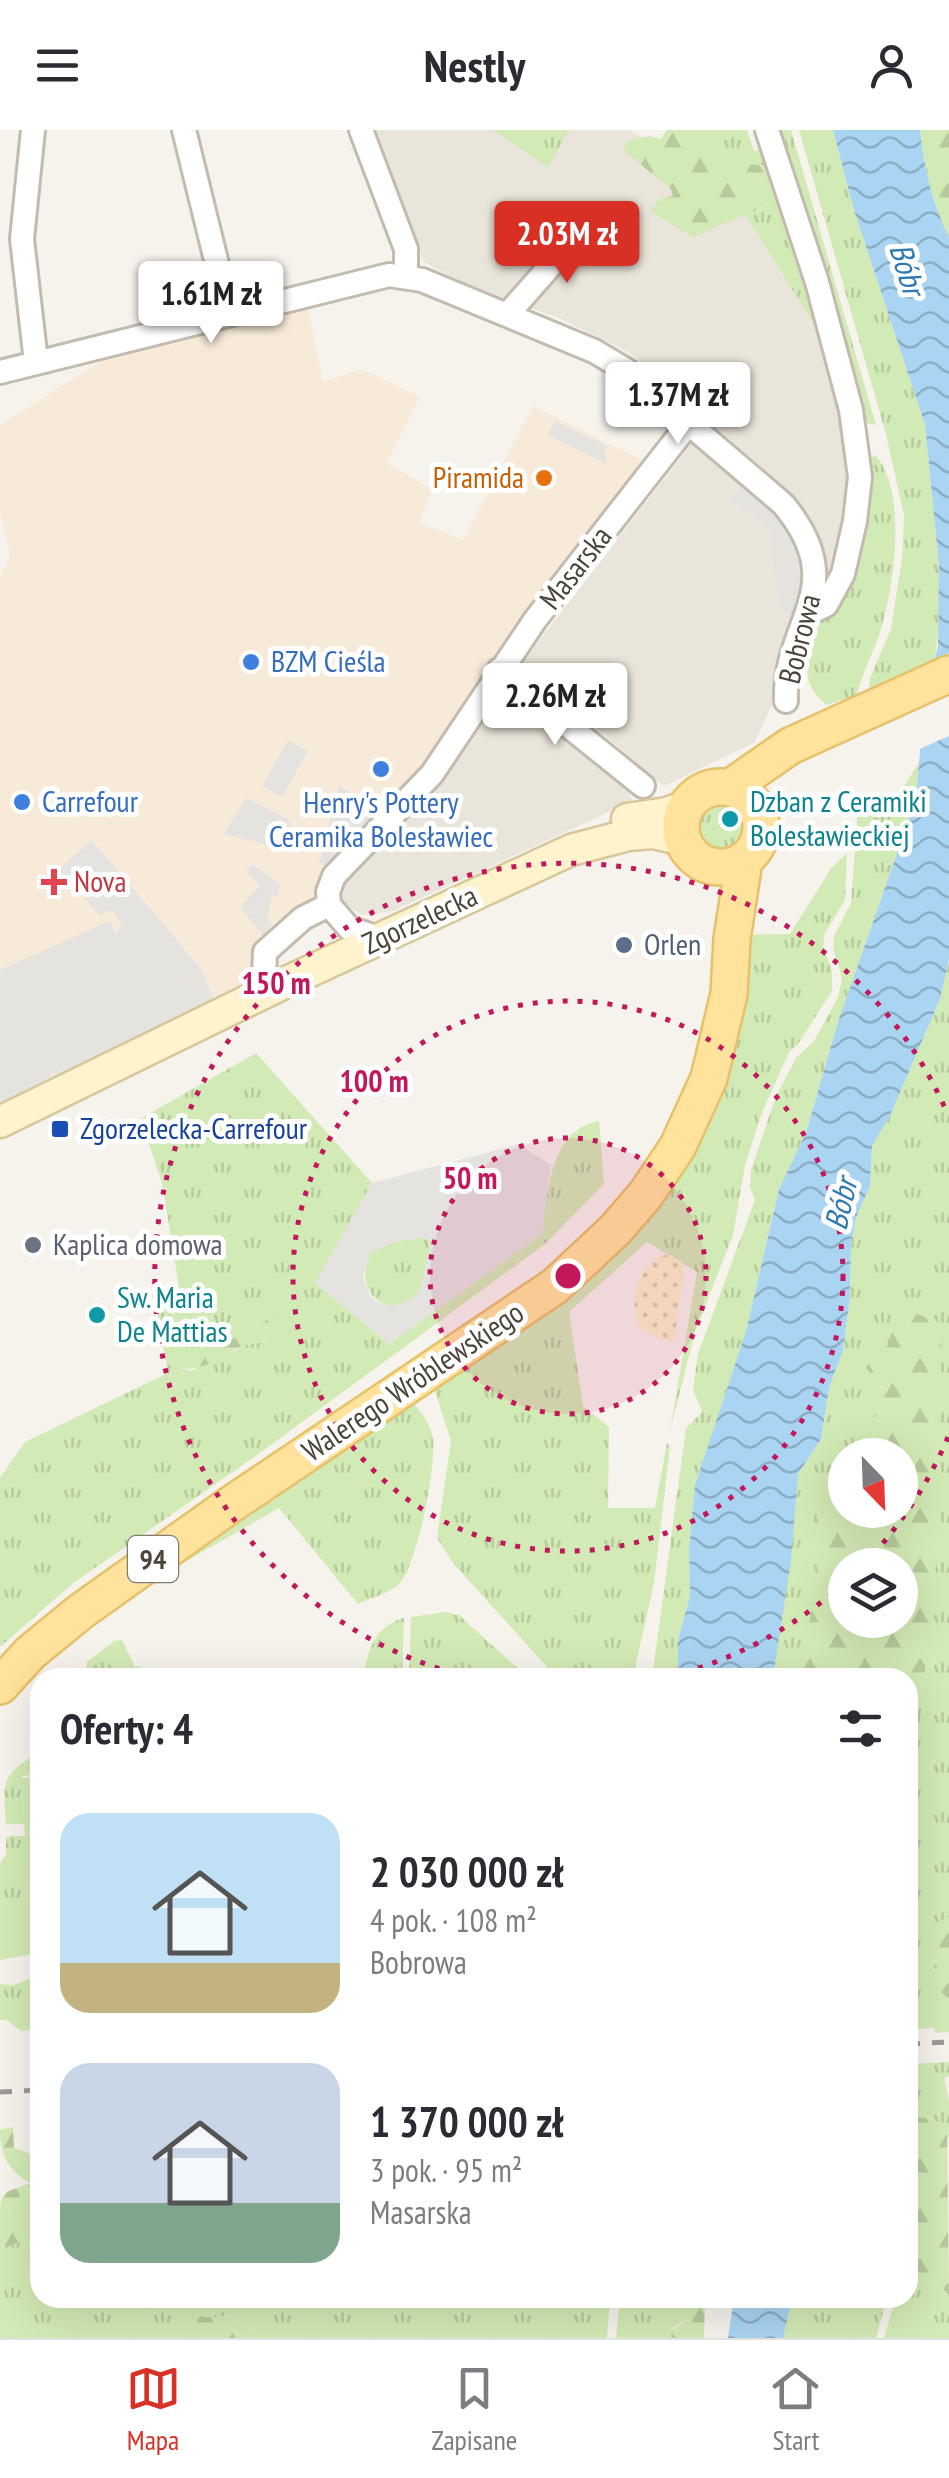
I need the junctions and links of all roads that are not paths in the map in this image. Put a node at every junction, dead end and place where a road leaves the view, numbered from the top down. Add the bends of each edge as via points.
1 (33, 130) edge
2 (184, 130) edge
3 (360, 130) edge
4 (767, 130) edge
5 (588, 223) dead end
6 (406, 276) junction
7 (229, 313) junction
8 (507, 315) junction
9 (36, 362) junction
10 (0, 372) edge
11 (689, 423) junction
12 (810, 613) junction
13 (499, 670) junction
14 (949, 674) edge
15 (786, 701) dead end
16 (643, 786) dead end
17 (744, 798) junction
18 (692, 837) junction
19 (744, 860) junction
20 (329, 905) junction
21 (381, 939) junction
22 (732, 940) junction
23 (278, 986) junction
24 (0, 1122) edge
25 (0, 1686) edge

1 - 9 street via 22,239
2 - 7 street
3 - 6 street via 406,249
4 - 12 street via 822,300 851,410 860,477 843,574 826,605
5 - 8 street
6 - 7 street, Bobrowa via 370,278
6 - 8 street, Bobrowa
7 - 9 street, Bobrowa
8 - 11 street, Bobrowa via 626,370
9 - 10 street, Bobrowa
11 - 12 street, Bobrowa via 794,517 812,558
11 - 13 street, Masarska
12 - 15 street, Bobrowa via 794,649
13 - 16 street
13 - 20 street, Masarska via 432,774 334,876
14 - 17 main road, 94 via 823,733 759,798
17 - 18 main road via 708,788
17 - 19 main road, 94 via 762,830
18 - 19 main road via 727,866
18 - 21 street, Zgorzelecka via 628,835 570,850
18 - 22 main road, Walerego Wróblewskiego / 94 via 716,881
19 - 22 main road, Walerego Wróblewskiego / 94
20 - 21 street via 349,928
20 - 23 street via 265,952 264,977
21 - 23 street, Zgorzelecka
22 - 25 main road, Walerego Wróblewskiego / 94 via 725,1016 696,1109 646,1194 592,1254 555,1286 132,1574 30,1653
23 - 24 street, Zgorzelecka

